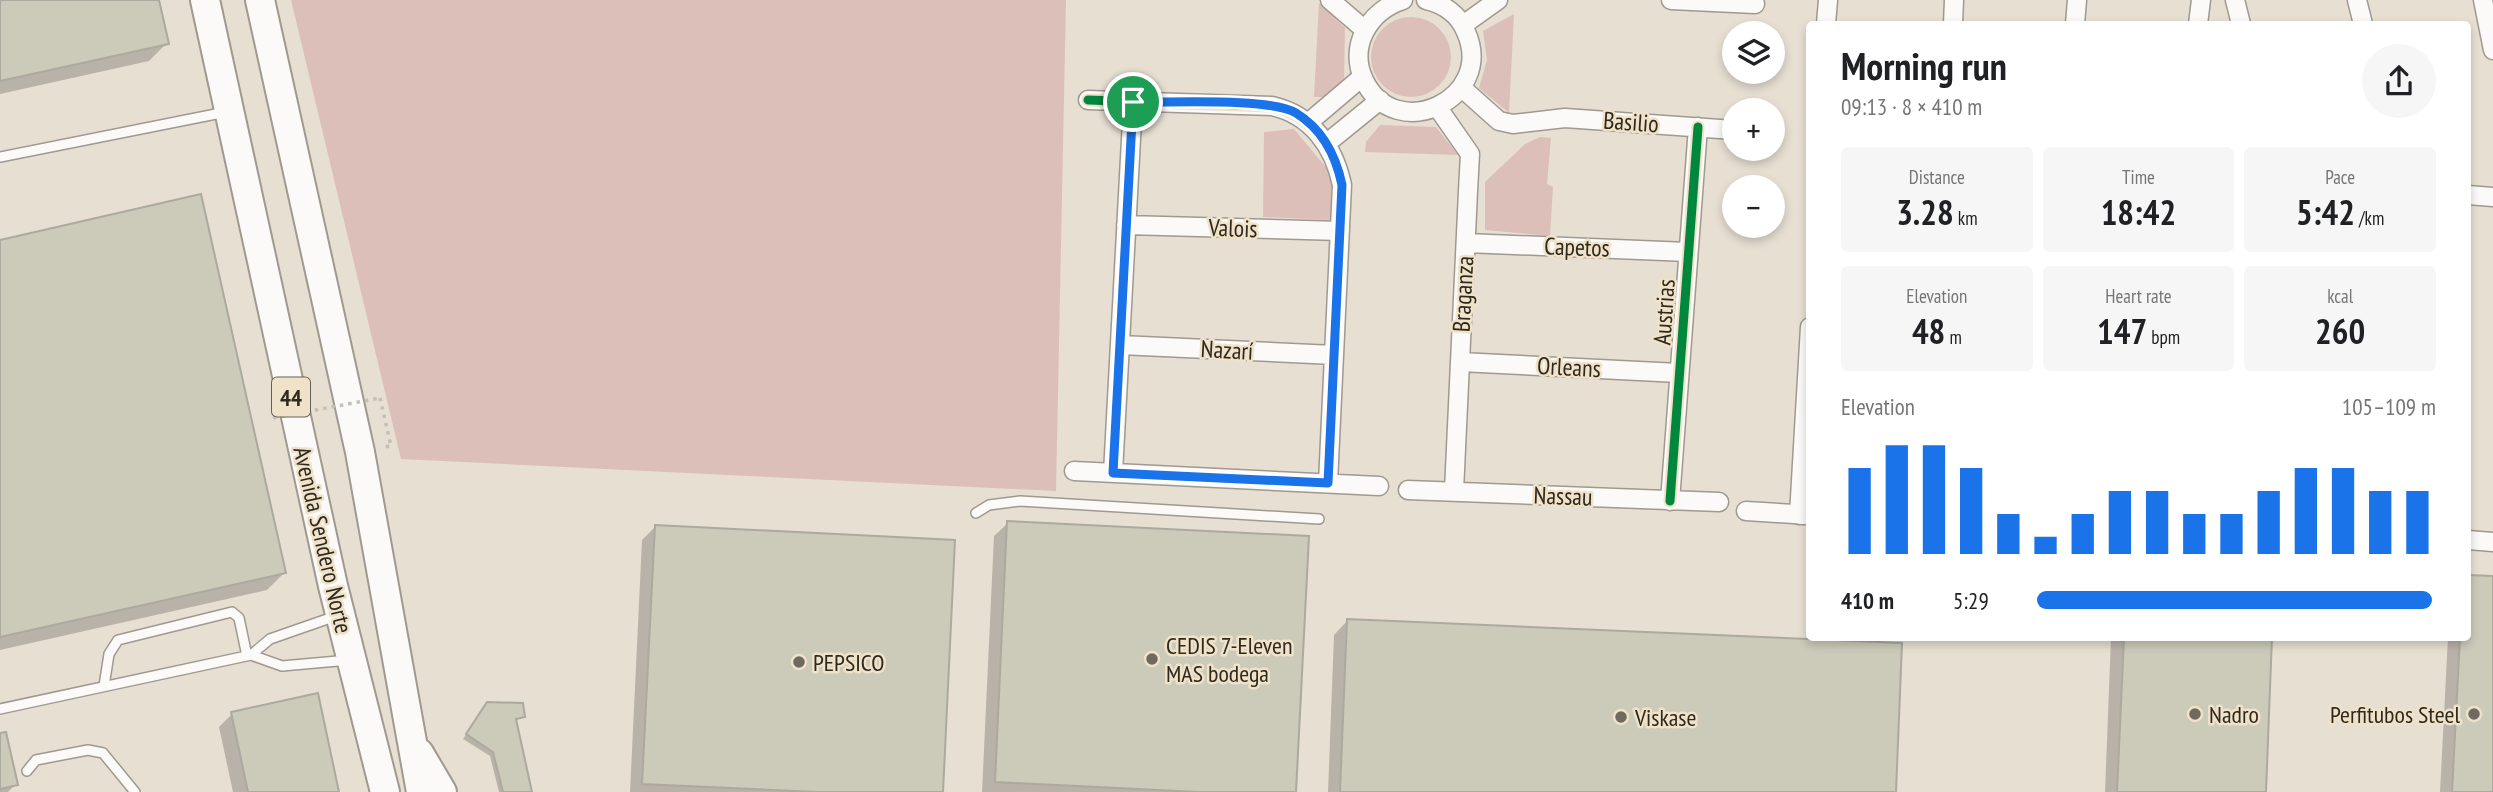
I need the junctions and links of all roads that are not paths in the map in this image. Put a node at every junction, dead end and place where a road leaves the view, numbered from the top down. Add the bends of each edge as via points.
1 (205, 0) edge
2 (260, 0) edge
3 (1331, 0) edge
4 (1498, 0) edge
5 (1671, 0) edge
6 (1703, 0) edge
7 (1828, 0) edge
8 (1954, 0) edge
9 (2077, 0) edge
10 (2201, 0) edge
11 (2235, 0) edge
12 (2357, 0) edge
13 (2483, 0) edge
14 (1393, 1) edge
15 (1436, 1) edge
16 (1755, 4) dead end
17 (1826, 21) edge
18 (1953, 21) edge
19 (2075, 21) edge
20 (2199, 21) edge
21 (2240, 21) edge
22 (2362, 21) edge
23 (1463, 25) junction
24 (1365, 30) junction
25 (2493, 50) edge
26 (1362, 76) junction
27 (1462, 88) junction
28 (1088, 100) dead end
29 (1380, 100) junction
30 (1133, 102) junction
31 (1438, 108) junction
32 (228, 112) junction
33 (1308, 123) junction
34 (1698, 127) junction
35 (1722, 129) edge
36 (1327, 143) junction
37 (0, 157) edge
38 (2471, 195) edge
39 (2493, 197) edge
40 (1126, 225) junction
41 (1340, 231) junction
42 (1466, 243) junction
43 (1688, 251) junction
44 (1121, 345) junction
45 (1334, 355) junction
46 (1460, 362) junction
47 (1679, 373) junction
48 (1806, 452) edge
49 (1074, 471) dead end
50 (1113, 473) junction
51 (1328, 483) junction
52 (1379, 486) dead end
53 (1408, 490) dead end
54 (1454, 491) junction
55 (1670, 501) junction
56 (1719, 502) dead end
57 (1746, 512) dead end
58 (976, 513) dead end
59 (1804, 515) edge
60 (1319, 519) dead end
61 (2471, 540) edge
62 (2493, 542) edge
63 (341, 615) junction
64 (249, 655) junction
65 (351, 660) junction
66 (104, 687) junction
67 (0, 709) edge
68 (411, 742) junction
69 (27, 771) dead end
70 (135, 792) edge
71 (385, 792) edge
72 (421, 792) edge
73 (442, 792) edge

1 - 32 main road, Avenida Sendero Norte / 44
2 - 68 main road, Avenida Sendero Norte / 44 via 360,452
3 - 24 street
4 - 23 street
5 - 6 street
6 - 16 street
7 - 17 street
8 - 18 street
9 - 19 street
10 - 20 street
11 - 21 street
12 - 22 street
13 - 25 street
14 - 24 street
15 - 23 street
23 - 27 street via 1472,57
24 - 26 street via 1359,45
26 - 29 street
26 - 33 street
27 - 31 street
27 - 34 street, Basilio via 1499,121 1565,118
28 - 30 street
29 - 31 street via 1398,110 1418,113
29 - 36 street
30 - 33 street via 1272,106
30 - 40 street
31 - 42 street, Braganza via 1470,154
32 - 37 lane
32 - 63 main road, Avenida Sendero Norte / 44
33 - 36 street
34 - 35 street, Basilio
34 - 43 street, Austrias
36 - 41 street via 1342,185
38 - 39 street
40 - 41 street, Valois
40 - 44 street
41 - 45 street
42 - 43 street, Capetos
42 - 46 street, Braganza
43 - 47 street, Austrias
44 - 45 street, Nazarí
44 - 50 street
45 - 51 street
46 - 47 street, Orleans
46 - 54 street, Braganza
47 - 55 street, Austrias
48 - 59 street
49 - 50 street
50 - 51 street
51 - 52 street
53 - 54 street, Nassau
54 - 55 street, Nassau
55 - 56 street, Nassau
57 - 59 street
58 - 60 lane via 989,505 1020,501
61 - 62 street
63 - 64 lane via 270,639
63 - 65 main road, Avenida Sendero Norte / 44
64 - 65 lane via 282,666
64 - 66 lane
64 - 66 lane via 239,618 232,612 118,640 109,654
65 - 71 main road, Avenida Sendero Norte / 44
66 - 67 lane
68 - 72 main road, Avenida Sendero Norte / 44
68 - 73 main road
69 - 70 lane via 36,760 88,750 103,753

